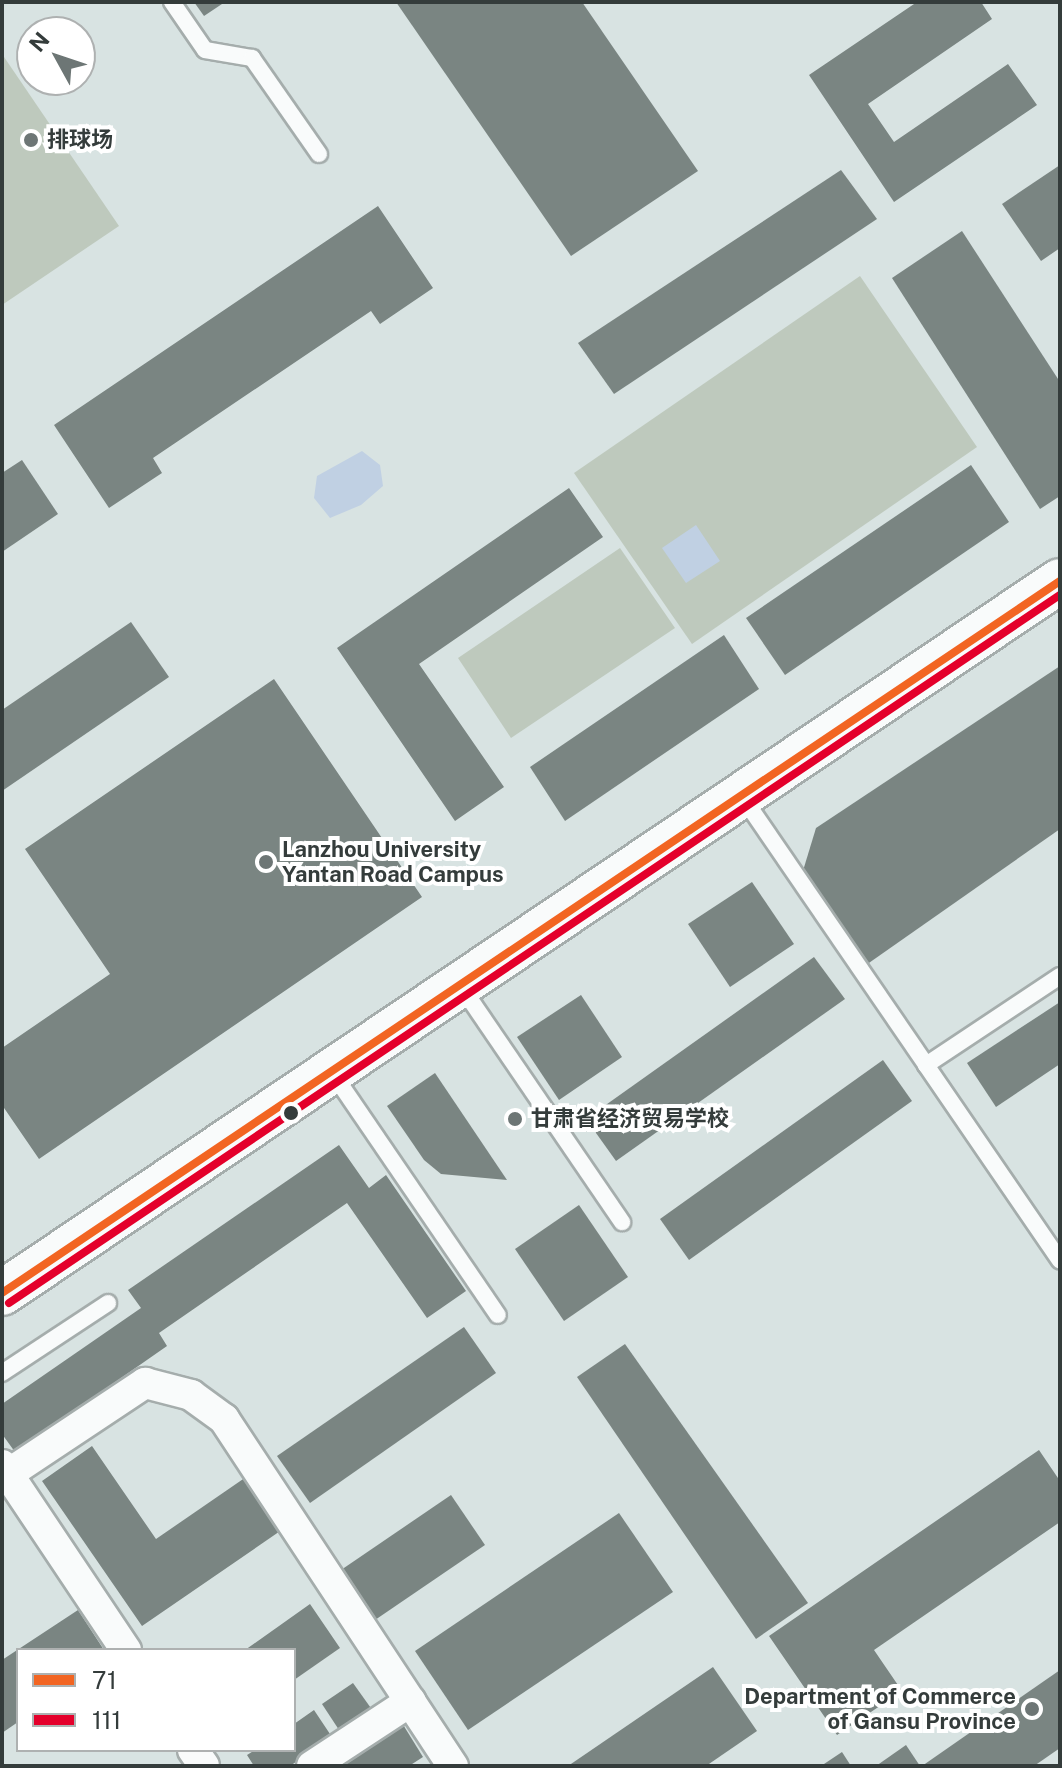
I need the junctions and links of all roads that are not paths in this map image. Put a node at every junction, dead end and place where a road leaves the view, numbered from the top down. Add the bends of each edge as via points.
1 (172, 2) edge
2 (319, 154) dead end
3 (1060, 581) edge
4 (741, 795) junction
5 (1060, 976) edge
6 (460, 984) junction
7 (926, 1065) junction
8 (332, 1071) junction
9 (622, 1222) dead end
10 (1060, 1261) edge
11 (2, 1293) edge
12 (108, 1303) dead end
13 (498, 1315) dead end
14 (2, 1373) edge
15 (4, 1473) edge
16 (125, 1648) edge
17 (411, 1701) junction
18 (312, 1766) edge
19 (453, 1766) edge

1 - 2 lane via 205,50 252,58
3 - 4 street
4 - 6 street
4 - 7 lane
5 - 7 lane
6 - 8 street
6 - 9 lane
7 - 10 lane
8 - 11 street
8 - 13 lane
12 - 14 lane
15 - 16 street
15 - 17 street via 145,1383 191,1395 224,1419
17 - 18 street
17 - 19 street

